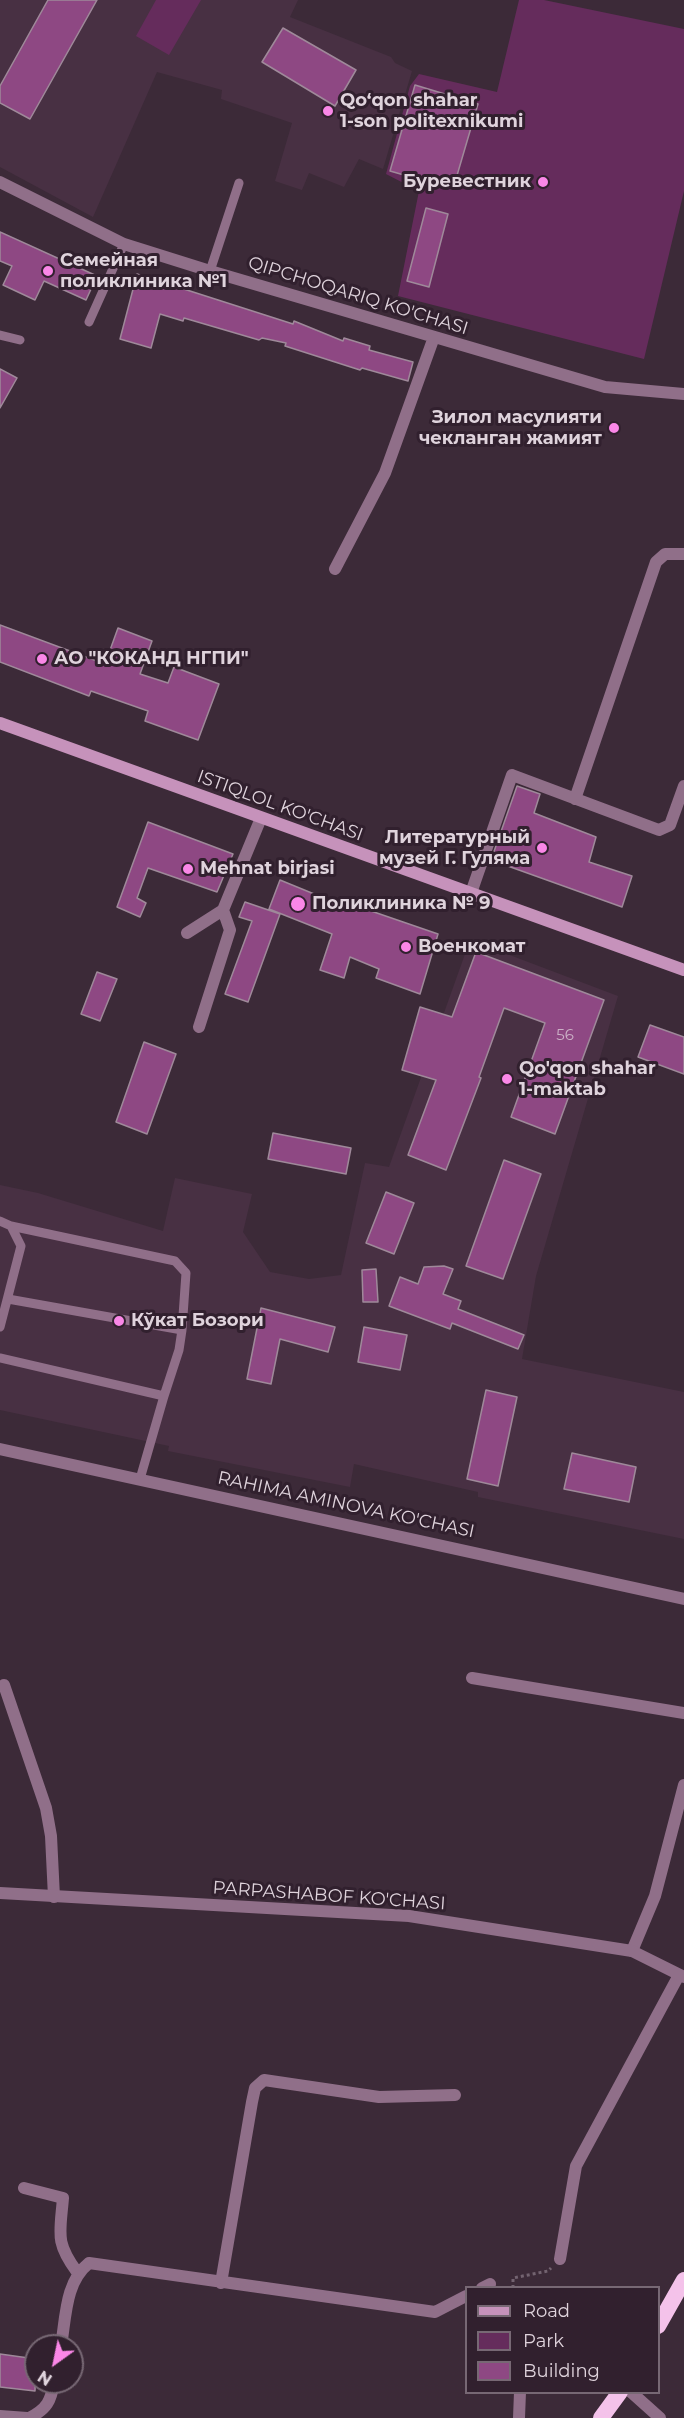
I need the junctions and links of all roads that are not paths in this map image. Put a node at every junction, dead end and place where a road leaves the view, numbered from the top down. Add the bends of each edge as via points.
1 (0, 182) edge
2 (240, 183) dead end
3 (123, 244) junction
4 (210, 271) junction
5 (89, 322) dead end
6 (0, 335) edge
7 (434, 337) junction
8 (20, 340) dead end
9 (684, 394) edge
10 (684, 554) edge
11 (335, 569) dead end
12 (0, 723) edge
13 (684, 786) edge
14 (575, 799) junction
15 (261, 818) junction
16 (471, 893) junction
17 (223, 910) junction
18 (187, 933) dead end
19 (684, 970) edge
20 (200, 1027) dead end
21 (0, 1221) edge
22 (11, 1226) junction
23 (8, 1299) junction
24 (0, 1327) edge
25 (182, 1330) junction
26 (0, 1358) edge
27 (164, 1396) junction
28 (0, 1449) edge
29 (140, 1479) junction
30 (684, 1599) edge
31 (472, 1678) dead end
32 (4, 1685) dead end
33 (684, 1713) edge
34 (684, 1785) edge
35 (0, 1893) edge
36 (54, 1897) junction
37 (632, 1951) junction
38 (682, 1976) edge
39 (455, 2094) dead end
40 (24, 2188) dead end
41 (560, 2259) road end
42 (77, 2272) junction
43 (684, 2280) edge
44 (221, 2283) junction
45 (465, 2297) edge
46 (660, 2322) edge
47 (63, 2334) edge
48 (52, 2394) edge
49 (520, 2394) edge
50 (619, 2394) edge
51 (633, 2394) edge
52 (0, 2416) edge
53 (28, 2418) edge
54 (519, 2418) edge
55 (601, 2418) edge
56 (660, 2418) edge

1 - 3 street, QIPCHOQARIQ KO'CHASI
2 - 4 lane
3 - 4 street, QIPCHOQARIQ KO'CHASI
3 - 5 lane
4 - 7 street, QIPCHOQARIQ KO'CHASI
6 - 8 lane
7 - 9 street, QIPCHOQARIQ KO'CHASI via 605,387
7 - 11 street via 385,473
10 - 14 street via 664,554 656,562
12 - 15 main road, ISTIQLOL KO'CHASI
13 - 14 street via 670,825 659,830
14 - 16 street via 512,775
15 - 16 main road, ISTIQLOL KO'CHASI
15 - 17 street
16 - 19 main road, ISTIQLOL KO'CHASI
17 - 18 street
17 - 20 street via 230,930
21 - 22 lane
22 - 23 lane via 21,1246
22 - 25 lane via 175,1261 186,1273
23 - 24 lane
23 - 25 lane
25 - 27 lane
26 - 27 lane
27 - 29 lane
28 - 29 street, RAHIMA AMINOVA KO'CHASI
29 - 30 street, RAHIMA AMINOVA KO'CHASI
31 - 33 street
32 - 36 street via 46,1808
34 - 37 street via 655,1896
35 - 36 street, PARPASHABOF KO'CHASI
36 - 37 street, PARPASHABOF KO'CHASI via 409,1916
37 - 38 street, PARPASHABOF KO'CHASI
38 - 41 street via 576,2166
39 - 44 street via 379,2097 264,2080 253,2095
40 - 42 street via 63,2198 59,2242
42 - 44 street via 89,2262
42 - 47 street
43 - 46 highway
44 - 45 street via 435,2312
48 - 53 street via 44,2411
49 - 54 street
50 - 55 highway
51 - 56 street
52 - 53 street

